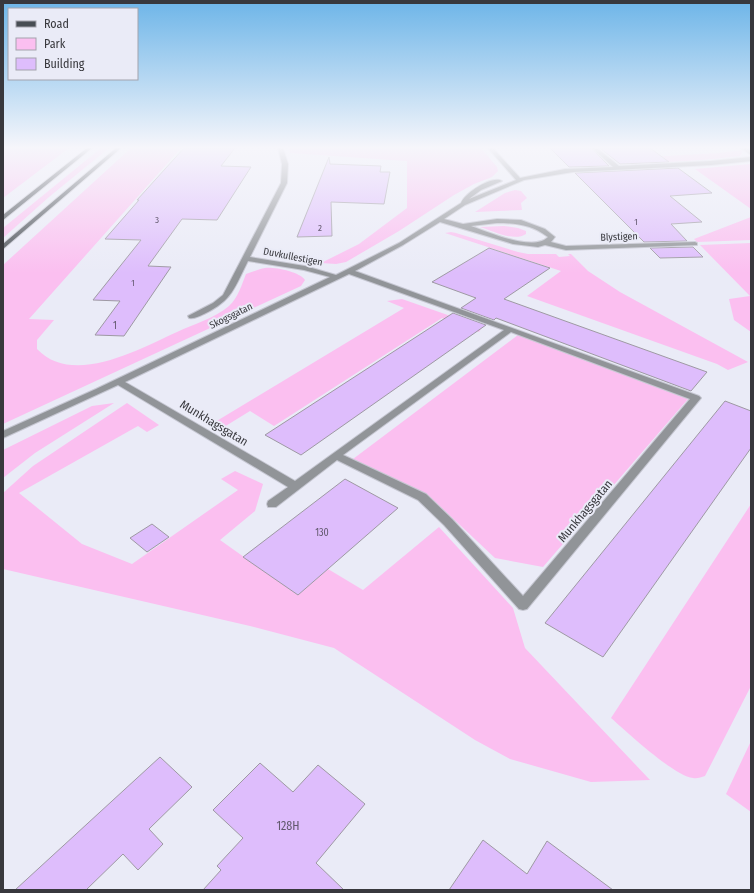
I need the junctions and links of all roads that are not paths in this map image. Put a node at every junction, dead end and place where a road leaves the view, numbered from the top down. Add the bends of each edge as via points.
1 (38, 190) edge
2 (70, 190) edge
3 (281, 190) edge
4 (493, 190) edge
5 (3, 218) edge
6 (440, 220) junction
7 (462, 226) junction
8 (546, 243) junction
9 (695, 244) dead end
10 (3, 247) edge
11 (245, 258) junction
12 (349, 271) junction
13 (336, 278) junction
14 (192, 316) dead end
15 (510, 329) junction
16 (119, 382) junction
17 (3, 435) edge
18 (336, 456) junction
19 (295, 486) junction
20 (272, 504) dead end

1 - 5 main road
2 - 10 main road
3 - 11 street, Duvkullestigen
4 - 6 street, Skogsgatan via 463,204
6 - 7 street, Blystigen
6 - 12 street, Skogsgatan
7 - 8 street, Blystigen via 520,244
7 - 8 street, Blystigen via 497,221 528,224 540,228 552,237
8 - 9 street, Blystigen via 571,248
11 - 13 street, Duvkullestigen via 304,268
11 - 14 street, Duvkullestigen via 226,296 216,305
12 - 13 street, Skogsgatan
12 - 15 street, Munkhagsgatan
13 - 16 street, Skogsgatan
15 - 18 street
15 - 18 street, Munkhagsgatan via 696,398 523,605 422,497
16 - 17 street, Skogsgatan
16 - 19 street, Munkhagsgatan
18 - 19 street
19 - 20 street

